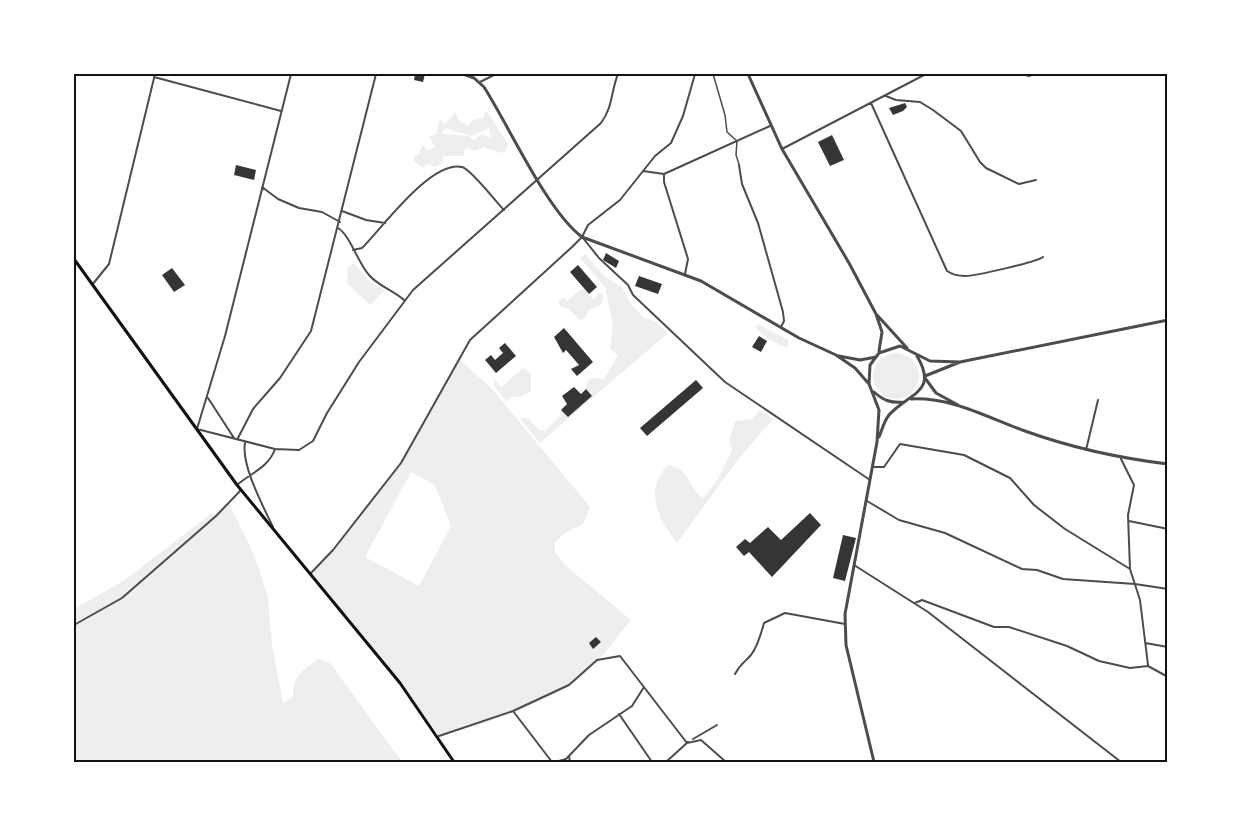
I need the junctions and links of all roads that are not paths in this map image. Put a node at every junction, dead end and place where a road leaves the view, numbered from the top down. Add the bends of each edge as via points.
1 (291, 74) edge
2 (376, 74) edge
3 (463, 74) edge
4 (496, 74) edge
5 (618, 74) edge
6 (695, 74) edge
7 (712, 74) edge
8 (748, 74) edge
9 (915, 74) edge
10 (926, 74) edge
11 (1023, 74) edge
12 (1034, 74) edge
13 (155, 75) edge
14 (918, 78) junction
15 (480, 82) junction
16 (886, 96) junction
17 (871, 103) junction
18 (281, 111) junction
19 (770, 126) junction
20 (737, 141) junction
21 (782, 149) junction
22 (739, 165) joint
23 (643, 171) junction
24 (664, 174) junction
25 (538, 178) junction
26 (1036, 180) dead end
27 (262, 187) junction
28 (504, 210) junction
29 (342, 212) junction
30 (340, 222) junction
31 (385, 223) junction
32 (338, 228) junction
33 (582, 237) junction
34 (353, 250) junction
35 (1042, 257) dead end
36 (74, 259) edge
37 (685, 274) junction
38 (92, 285) junction
39 (404, 300) junction
40 (876, 314) junction
41 (1167, 320) edge
42 (781, 327) junction
43 (909, 349) junction
44 (916, 354) junction
45 (836, 355) junction
46 (877, 355) junction
47 (960, 362) junction
48 (925, 377) junction
49 (869, 384) junction
50 (873, 391) junction
51 (208, 398) junction
52 (911, 399) junction
53 (1098, 400) dead end
54 (904, 402) junction
55 (965, 408) junction
56 (197, 429) junction
57 (234, 438) junction
58 (238, 439) junction
59 (245, 441) junction
60 (877, 442) junction
61 (275, 449) junction
62 (1086, 450) junction
63 (1121, 459) junction
64 (1167, 464) edge
65 (873, 467) junction
66 (250, 473) junction
67 (870, 480) junction
68 (237, 485) junction
69 (241, 490) junction
70 (866, 501) junction
71 (1129, 521) junction
72 (1167, 530) edge
73 (277, 535) junction
74 (854, 565) junction
75 (1131, 569) junction
76 (310, 574) junction
77 (1135, 584) junction
78 (1167, 589) edge
79 (915, 603) junction
80 (845, 624) junction
81 (74, 625) edge
82 (1145, 643) junction
83 (1167, 647) edge
84 (1148, 666) junction
85 (735, 674) dead end
86 (1167, 677) edge
87 (644, 687) junction
88 (513, 711) junction
89 (618, 714) junction
90 (717, 725) dead end
91 (439, 736) junction
92 (687, 743) junction
93 (569, 756) junction
94 (454, 762) edge
95 (554, 762) edge
96 (570, 762) edge
97 (651, 762) edge
98 (666, 762) edge
99 (726, 762) edge
100 (874, 762) edge
101 (1121, 762) edge

1 - 18 street
2 - 29 street
3 - 15 street
4 - 15 street
5 - 25 street via 611,108 601,123
6 - 23 street via 683,116 670,143
7 - 20 lane via 727,132
8 - 19 street
9 - 14 street
10 - 14 street
11 - 12 street
13 - 18 street
13 - 38 street via 109,264
14 - 16 street
15 - 25 street
16 - 17 street
16 - 26 street via 920,102 933,110 964,134 986,168 1019,184
17 - 21 street
17 - 35 street via 947,271 968,276 1033,263
18 - 27 street
19 - 20 street
19 - 21 street
20 - 22 lane
20 - 24 street
21 - 40 street
22 - 42 street via 783,312
23 - 24 street
23 - 33 street via 620,200 588,225
24 - 37 street via 687,260
25 - 28 street
25 - 33 street via 570,227
27 - 30 street via 278,199 322,212
27 - 51 street
28 - 31 street via 467,169 454,167 424,181
28 - 39 street
29 - 30 street
29 - 31 street
30 - 32 street
31 - 34 street via 363,248
32 - 34 street via 347,235
32 - 58 street via 311,331 280,378 252,409
33 - 37 street
33 - 67 street via 633,295 725,382
33 - 76 street via 464,348 401,463
34 - 39 street via 374,280
36 - 38 main road
37 - 42 street
38 - 56 main road
39 - 61 street via 358,363 313,441 299,450
40 - 43 street
40 - 46 street via 882,332
41 - 47 street
42 - 45 street
43 - 44 street
43 - 46 street via 892,347
44 - 47 street via 930,361
44 - 48 street
45 - 46 street via 860,360
45 - 49 street
46 - 49 street via 870,365
47 - 48 street via 943,366
48 - 52 street
48 - 55 street via 936,393
49 - 50 street
50 - 54 street via 881,399
50 - 60 street via 879,410
51 - 56 street
51 - 57 street
52 - 54 street
52 - 55 street via 935,399
53 - 62 street
54 - 60 street via 889,415
55 - 62 street
56 - 57 street
56 - 68 main road
57 - 58 street
58 - 59 street
59 - 61 street
59 - 66 street
60 - 65 street
61 - 66 street via 266,465
62 - 63 street
63 - 64 street
63 - 71 street via 1134,485
65 - 67 street
65 - 75 street via 884,467 900,444 964,455 1010,478 1034,505 1065,529
66 - 68 street
66 - 73 street
67 - 70 street
68 - 69 main road
69 - 73 main road
69 - 81 street via 122,598
70 - 74 street
70 - 77 street via 889,515 945,533 1022,568 1063,579
71 - 72 street
71 - 75 street
73 - 76 main road
74 - 79 street
74 - 80 street
75 - 77 street
76 - 91 main road
77 - 78 street
77 - 82 street
79 - 84 street via 922,600 994,627 1019,630 1099,661 1130,668
79 - 101 street
80 - 85 street via 785,613 764,623 751,655
80 - 100 street via 846,645
82 - 83 street
82 - 84 street
84 - 86 street
87 - 88 street via 620,656 597,660 569,685
87 - 89 street via 632,706
87 - 92 street
88 - 91 street
88 - 95 street
89 - 93 street
89 - 97 street
90 - 92 street
91 - 94 main road
92 - 98 street
92 - 99 street via 701,740
93 - 95 street
93 - 96 street

